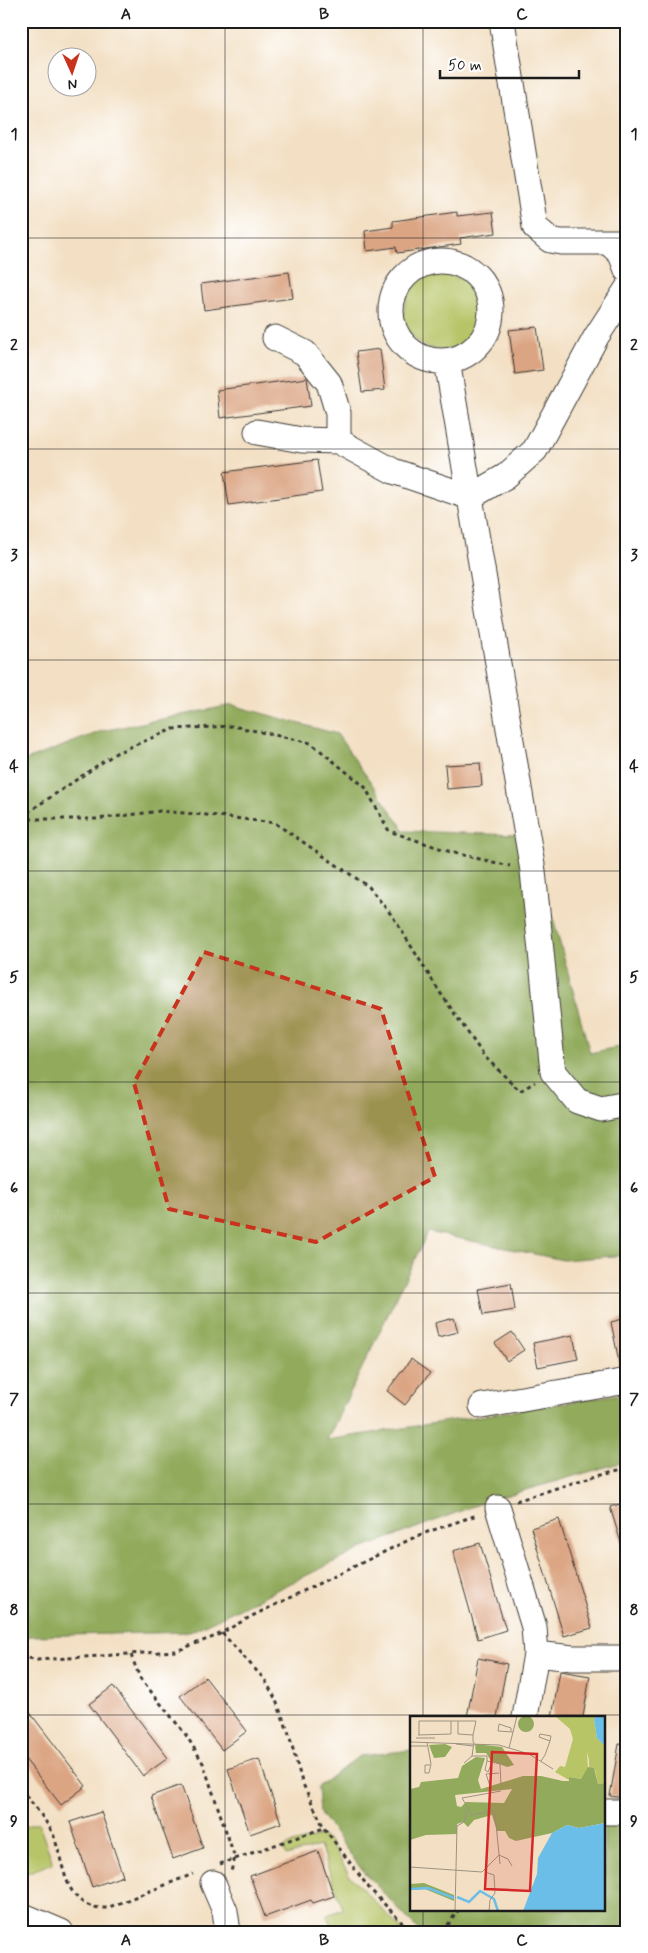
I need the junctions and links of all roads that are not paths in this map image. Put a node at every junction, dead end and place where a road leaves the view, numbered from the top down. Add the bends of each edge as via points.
1 (502, 21) edge
2 (617, 242) edge
3 (627, 282) edge
4 (275, 338) dead end
5 (447, 362) junction
6 (257, 432) dead end
7 (338, 441) junction
8 (470, 497) junction
9 (627, 1104) edge
10 (627, 1380) edge
11 (482, 1406) dead end
12 (498, 1508) road end
13 (536, 1654) junction
14 (627, 1658) edge
15 (524, 1716) edge
16 (606, 1812) edge
17 (627, 1812) edge
18 (209, 1874) road end
19 (21, 1915) edge
20 (61, 1932) edge
21 (228, 1932) edge

1 - 2 street via 535,227 550,240
2 - 3 street
3 - 8 street via 535,450 506,476
4 - 7 street via 305,353 329,383 338,412
5 - 5 street via 465,356 480,344 490,326 492,306 486,287 474,272 456,262 437,260 418,266 402,278 393,296 390,315 396,334 409,350 426,360
5 - 8 street
6 - 7 street via 302,440
7 - 8 street via 393,471
8 - 9 street via 533,871 553,1072 577,1101 602,1110
10 - 11 street
12 - 13 street via 534,1628
13 - 14 street
13 - 15 street
16 - 17 street
18 - 21 street via 225,1911
19 - 20 street

